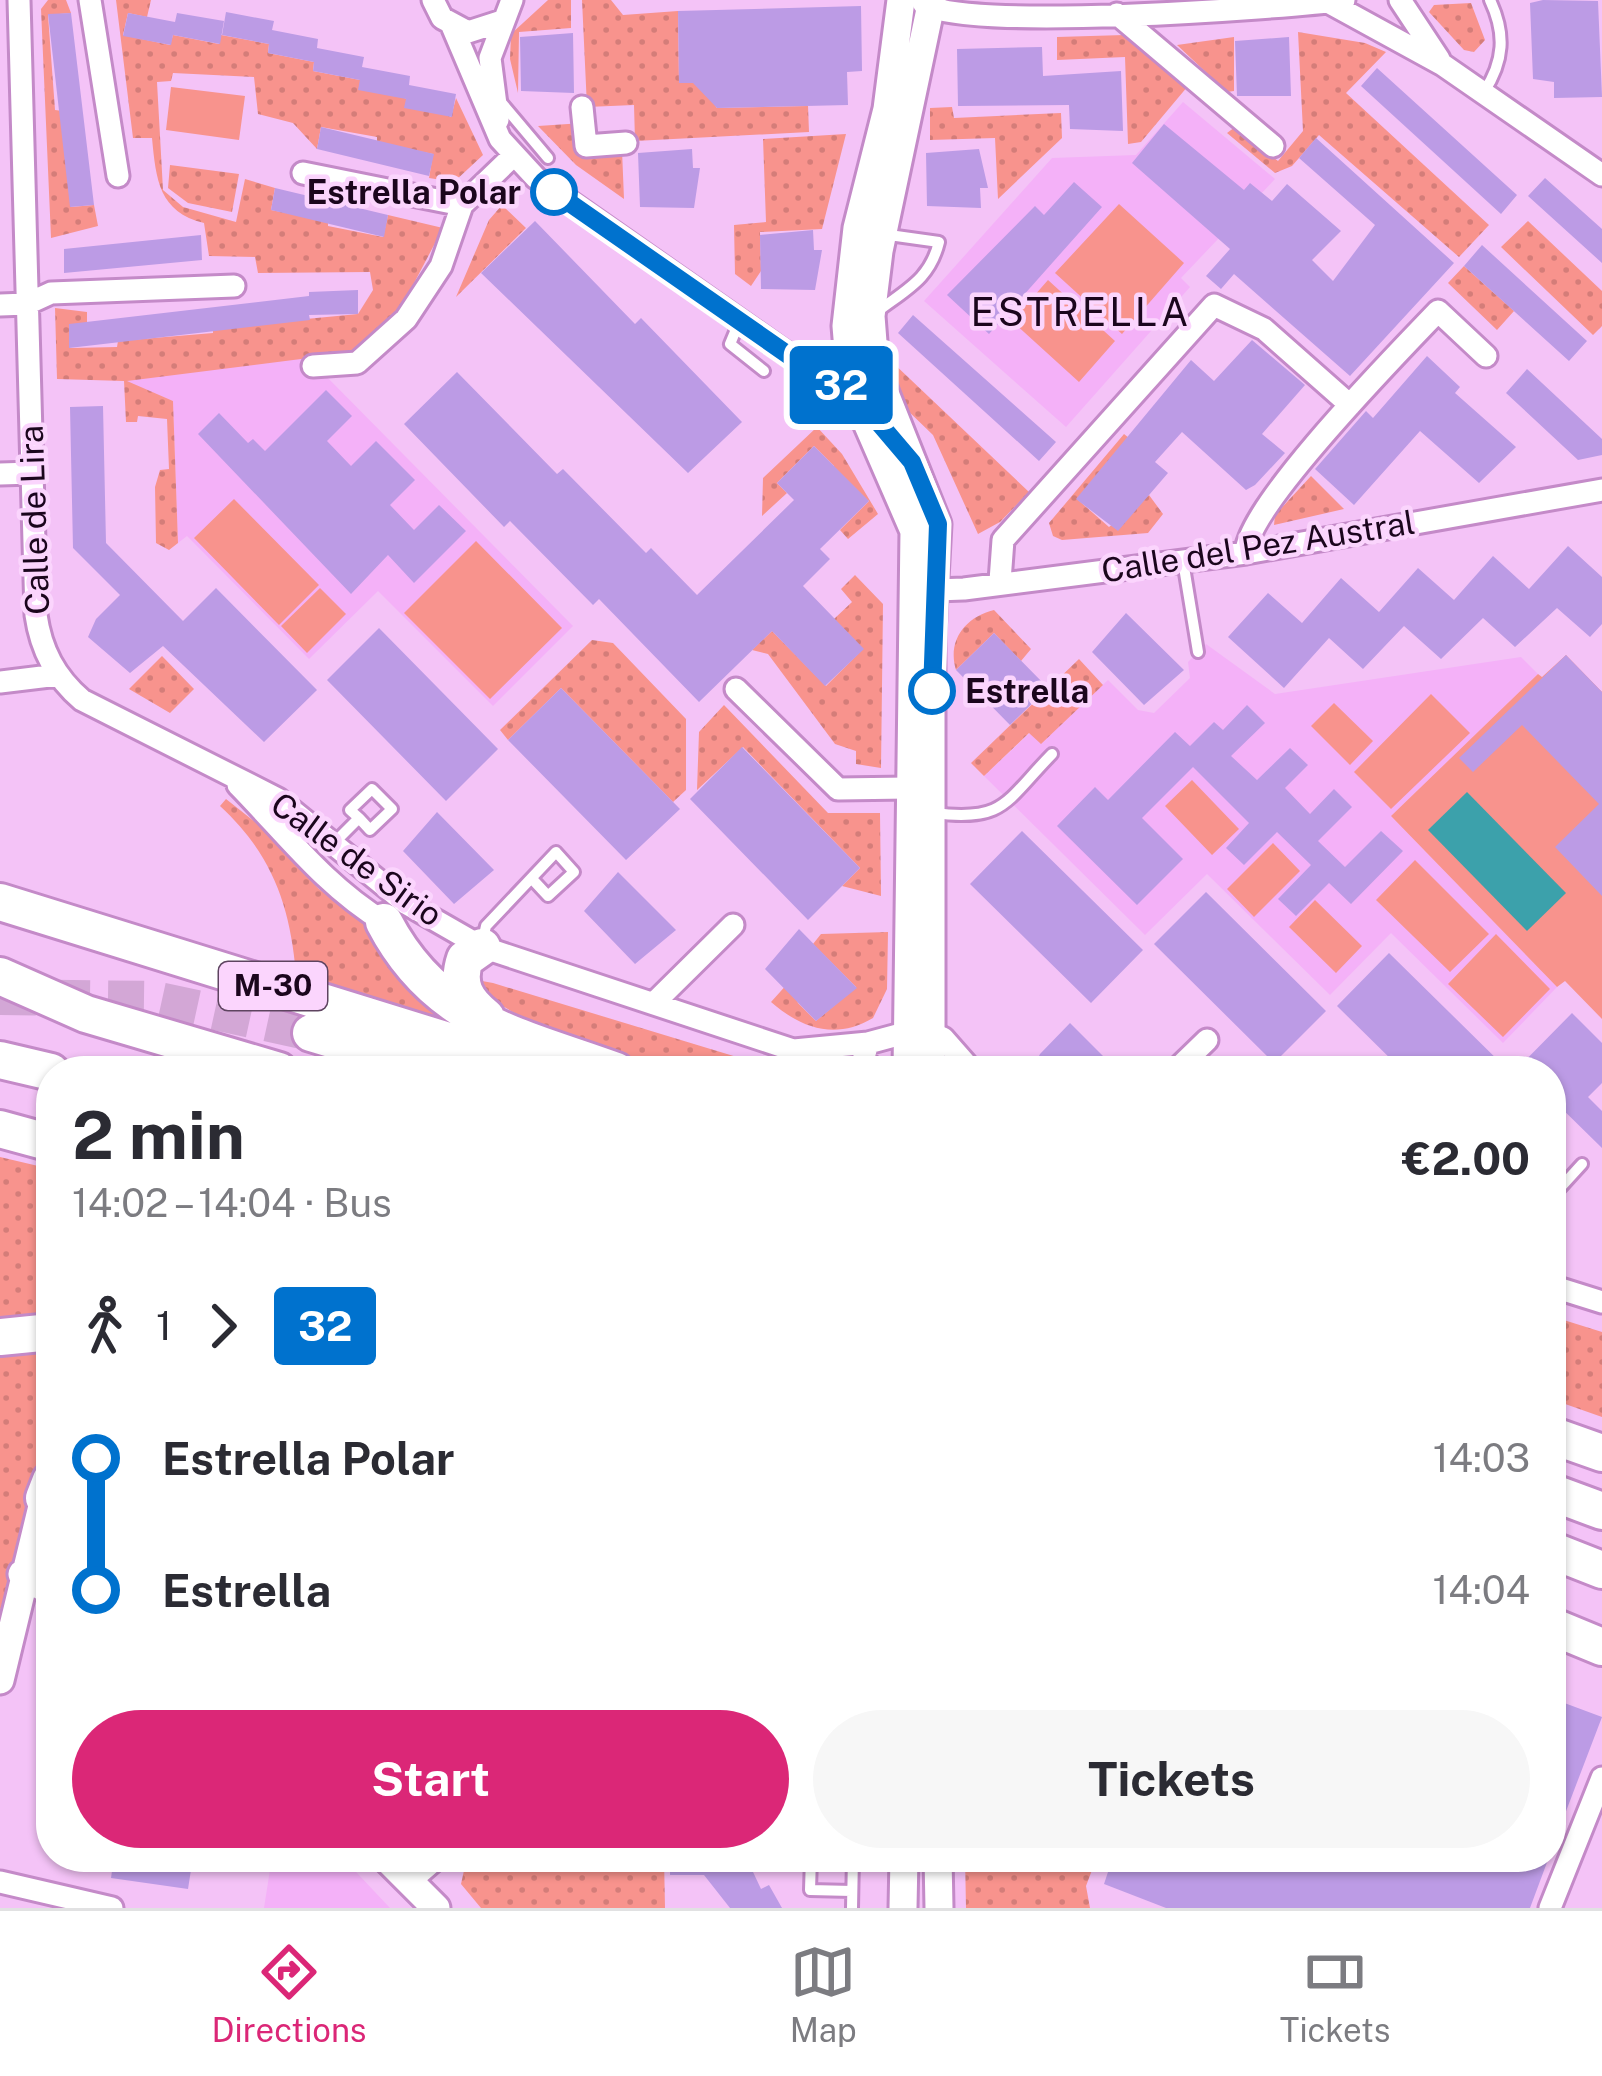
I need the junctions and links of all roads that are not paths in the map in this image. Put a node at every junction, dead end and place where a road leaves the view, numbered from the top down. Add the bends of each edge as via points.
1 (19, 0) edge
2 (90, 0) edge
3 (433, 0) edge
4 (901, 0) edge
5 (1400, 0) edge
6 (1490, 0) edge
7 (1506, 0) edge
8 (1336, 1) edge
9 (928, 4) edge
10 (1183, 6) edge
11 (512, 7) edge
12 (1117, 14) junction
13 (1500, 23) junction
14 (452, 26) junction
15 (1443, 64) junction
16 (1483, 93) junction
17 (495, 97) junction
18 (582, 107) dead end
19 (626, 143) dead end
20 (1273, 146) dead end
21 (506, 147) junction
22 (548, 158) dead end
23 (303, 173) dead end
24 (118, 176) dead end
25 (1602, 176) edge
26 (462, 205) junction
27 (882, 235) junction
28 (234, 286) dead end
29 (27, 304) junction
30 (0, 305) edge
31 (871, 316) junction
32 (740, 320) junction
33 (1486, 356) dead end
34 (313, 366) dead end
35 (764, 371) dead end
36 (850, 386) junction
37 (1350, 405) junction
38 (912, 462) junction
39 (32, 473) junction
40 (0, 474) edge
41 (1602, 490) edge
42 (1246, 553) junction
43 (1183, 561) junction
44 (1000, 581) junction
45 (927, 583) junction
46 (1198, 652) dead end
47 (58, 675) junction
48 (0, 682) edge
49 (736, 689) dead end
50 (1052, 754) dead end
51 (229, 776) junction
52 (908, 788) junction
53 (931, 812) junction
54 (359, 818) dead end
55 (334, 843) junction
56 (534, 881) dead end
57 (0, 902) edge
58 (384, 922) joint
59 (733, 925) dead end
60 (482, 947) junction
61 (0, 976) edge
62 (0, 994) edge
63 (654, 1003) junction
64 (86, 1014) junction
65 (503, 1030) junction
66 (919, 1030) junction
67 (311, 1034) tunnel mouth
68 (1208, 1040) dead end
69 (868, 1043) junction
70 (794, 1050) junction
71 (228, 1056) edge
72 (386, 1056) edge
73 (497, 1056) edge
74 (575, 1056) edge
75 (808, 1056) edge
76 (864, 1056) edge
77 (911, 1056) edge
78 (927, 1056) edge
79 (953, 1056) edge
80 (1191, 1056) edge
81 (0, 1060) edge
82 (36, 1068) edge
83 (0, 1129) edge
84 (36, 1139) edge
85 (1582, 1164) dead end
86 (1566, 1182) edge
87 (1566, 1291) edge
88 (1602, 1302) edge
89 (36, 1333) edge
90 (0, 1337) edge
91 (1566, 1440) edge
92 (1598, 1451) edge
93 (1566, 1498) edge
94 (1602, 1511) edge
95 (36, 1530) edge
96 (1566, 1556) edge
97 (1602, 1570) edge
98 (22, 1574) junction
99 (36, 1583) edge
100 (1566, 1616) edge
101 (1602, 1629) edge
102 (1566, 1632) edge
103 (1602, 1647) edge
104 (1, 1670) edge
105 (1602, 1778) edge
106 (1566, 1868) edge
107 (399, 1872) edge
108 (421, 1872) edge
109 (811, 1872) edge
110 (853, 1872) edge
111 (904, 1872) edge
112 (938, 1872) edge
113 (1564, 1872) edge
114 (0, 1882) edge
115 (409, 1882) junction
116 (852, 1891) junction
117 (112, 1908) edge
118 (436, 1908) edge
119 (852, 1908) edge
120 (904, 1908) edge
121 (939, 1908) edge
122 (1550, 1908) edge

1 - 29 street, Calle de Lira
2 - 24 street
3 - 14 street
4 - 36 main road via 887,109 857,228 846,326
5 - 15 street
6 - 13 lane
7 - 13 lane
8 - 10 street
8 - 15 street
9 - 12 street
9 - 27 main road
10 - 12 street
11 - 14 street via 484,30
11 - 17 street via 490,58
12 - 20 street
13 - 16 lane via 1500,58
14 - 21 street
15 - 16 street
16 - 25 street
17 - 21 street
17 - 22 lane
18 - 19 street via 586,146
21 - 26 street
21 - 32 street via 552,190
23 - 26 street
26 - 34 street via 442,266 406,319 357,363
27 - 31 main road
27 - 31 lane via 939,242 920,283
28 - 29 street via 51,293
29 - 30 street
29 - 39 street, Calle de Lira
31 - 38 main road via 875,368
32 - 35 lane via 730,344
32 - 36 street via 830,384
33 - 37 street via 1438,311
36 - 38 street via 864,389 878,422
36 - 45 main road via 904,498
37 - 42 street via 1252,526
37 - 44 street via 1264,329 1214,305 1003,540
38 - 45 main road via 938,524
39 - 40 street
39 - 47 street, Calle de Lira via 36,615
41 - 42 street, Calle del Pez Austral
42 - 43 street, Calle del Pez Austral
43 - 44 street, Calle del Pez Austral
43 - 46 lane
44 - 45 street, Calle del Pez Austral
45 - 52 main road via 910,614
45 - 53 main road
47 - 48 street
47 - 51 street, Calle de Sirio via 82,700
49 - 52 street via 838,789
50 - 53 lane via 998,809 974,818
51 - 55 street, Calle de Sirio via 278,799
51 - 58 street, Calle de Sirio via 320,876
52 - 66 main road
53 - 66 main road
54 - 55 lane
55 - 60 street, Calle de Sirio via 407,904
56 - 60 lane, Calle de Sirio via 486,926
57 - 73 highway, M-30
58 - 65 highway via 428,987 464,1015
59 - 63 street
60 - 63 street, Calle de Sirio
60 - 65 highway via 465,959 461,982 473,1006
61 - 64 highway, M-30
62 - 64 highway, M-30
63 - 70 street, Calle de Sirio
64 - 71 highway, M-30
65 - 74 highway
66 - 69 street, Calle de Sirio
66 - 77 main road
66 - 78 main road
66 - 79 street
67 - 72 highway
68 - 80 street
69 - 70 street, Calle de Sirio
69 - 76 street
70 - 75 street, Calle de Sirio
81 - 82 highway
83 - 84 highway
85 - 86 lane
87 - 88 street
89 - 90 highway
91 - 92 highway
93 - 94 highway
95 - 98 main road
96 - 97 highway
98 - 99 main road
98 - 104 main road
100 - 101 highway
102 - 103 highway
105 - 106 street
107 - 115 main road
108 - 115 street
109 - 116 lane via 810,1890
110 - 116 lane
111 - 120 main road
112 - 121 main road
113 - 122 street
114 - 117 street
115 - 118 main road
116 - 119 lane

